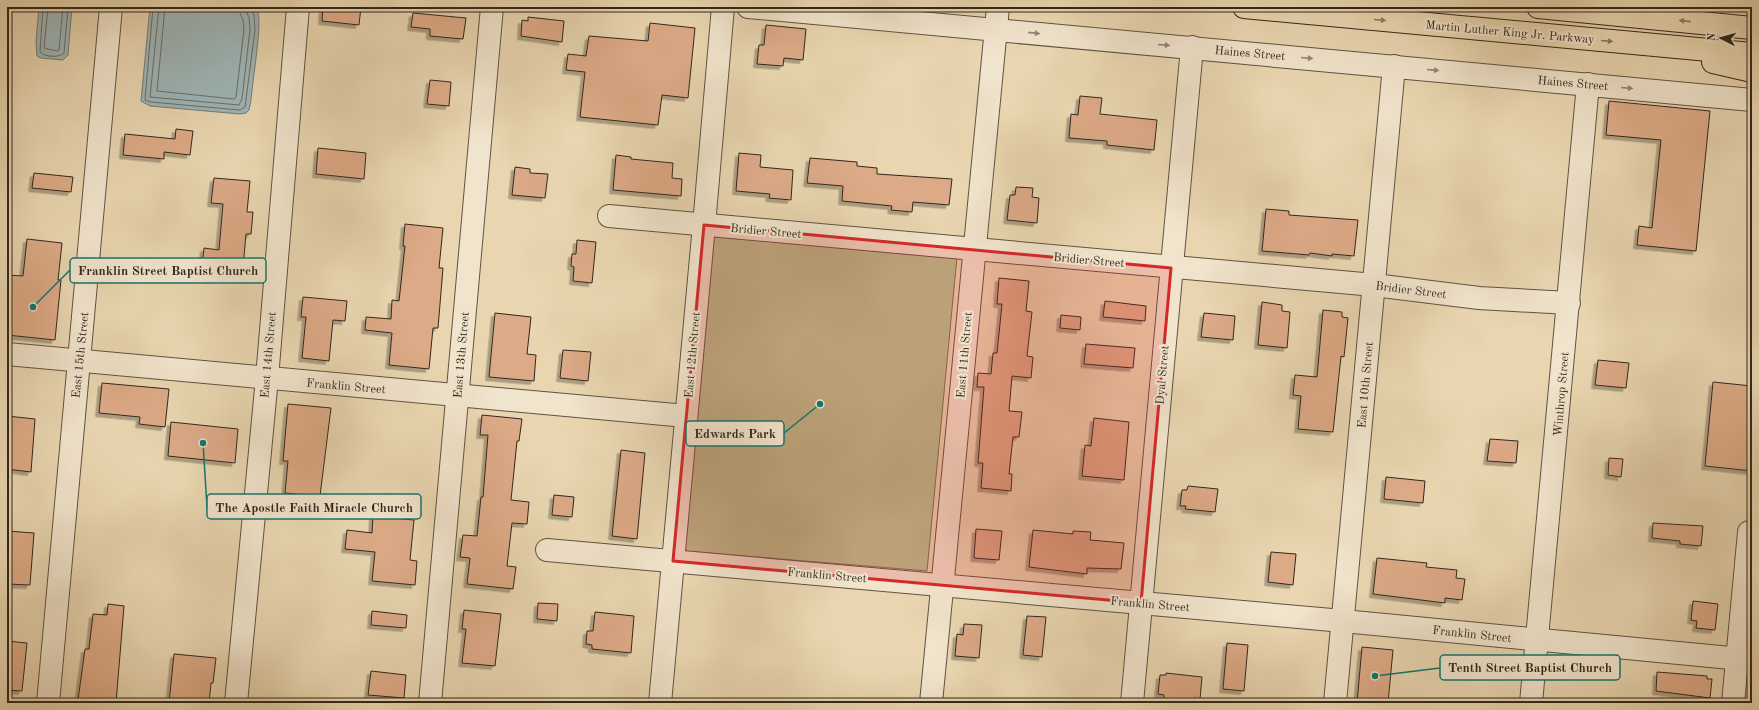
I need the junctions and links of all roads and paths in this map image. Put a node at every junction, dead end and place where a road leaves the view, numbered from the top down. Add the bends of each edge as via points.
1 (111, 7) edge
2 (298, 7) edge
3 (492, 7) edge
4 (723, 7) edge
5 (748, 7) edge
6 (998, 7) edge
7 (1244, 7) edge
8 (1538, 7) edge
9 (1752, 28) edge
10 (996, 29) junction
11 (1636, 44) junction
12 (1192, 47) junction
13 (1752, 54) edge
14 (1394, 66) junction
15 (1752, 71) edge
16 (1588, 84) junction
17 (1752, 100) edge
18 (609, 216) dead end
19 (704, 225) junction
20 (974, 250) junction
21 (1171, 268) junction
22 (1374, 285) junction
23 (1569, 303) junction
24 (7, 354) edge
25 (79, 361) junction
26 (266, 378) junction
27 (458, 396) junction
28 (686, 416) junction
29 (1750, 532) dead end
30 (547, 550) dead end
31 (673, 561) junction
32 (942, 586) junction
33 (1141, 603) junction
34 (1342, 621) junction
35 (1537, 641) junction
36 (1745, 660) edge
37 (48, 703) edge
38 (236, 703) edge
39 (430, 703) edge
40 (660, 703) edge
41 (931, 703) edge
42 (1132, 703) edge
43 (1335, 703) edge
44 (1532, 703) edge
45 (1733, 703) edge

1 - 25 street, East 15th Street
2 - 26 street, East 14th Street
3 - 27 street, East 13th Street
4 - 19 street, East 12th Street
5 - 10 street, Haines Street
6 - 10 street, East 11th Street
7 -> 11 highway, Martin Luther King Jr. Parkway
9 -> 8 highway
10 -> 12 street, Haines Street
10 - 20 street, East 11th Street
11 - 13 highway, Martin Luther King Jr. Parkway
11 - 15 highway
12 -> 14 street, Haines Street
12 - 21 street, Dyal Street
14 -> 16 street, Haines Street
14 - 22 street, East 10th Street
16 -> 17 street, Haines Street
16 - 23 street, Winthrop Street
18 - 19 street, Bridier Street
19 - 20 street, Bridier Street
19 - 28 street, East 12th Street
20 - 21 street, Bridier Street
20 - 32 street, East 11th Street
21 - 22 street, Bridier Street
21 - 33 street, Dyal Street
22 - 23 street, Bridier Street via 1479,298
22 - 34 street, East 10th Street
23 - 35 street, Winthrop Street
24 - 25 street, Franklin Street
25 - 26 street, Franklin Street
25 - 37 street, East 15th Street
26 - 27 street, Franklin Street
26 - 38 street, East 14th Street
27 - 28 street, Franklin Street
27 - 39 street, East 13th Street
28 - 31 street, East 12th Street
29 - 36 street
30 - 31 street, Franklin Street
31 - 32 street, Franklin Street
31 - 40 street, East 12th Street
32 - 33 street, Franklin Street
32 - 41 street, East 11th Street
33 - 34 street, Franklin Street
33 - 42 street, Dyal Street
34 - 35 street, Franklin Street
34 - 43 street, East 10th Street
35 - 36 street, Franklin Street
35 - 44 street, Winthrop Street
36 - 45 street

